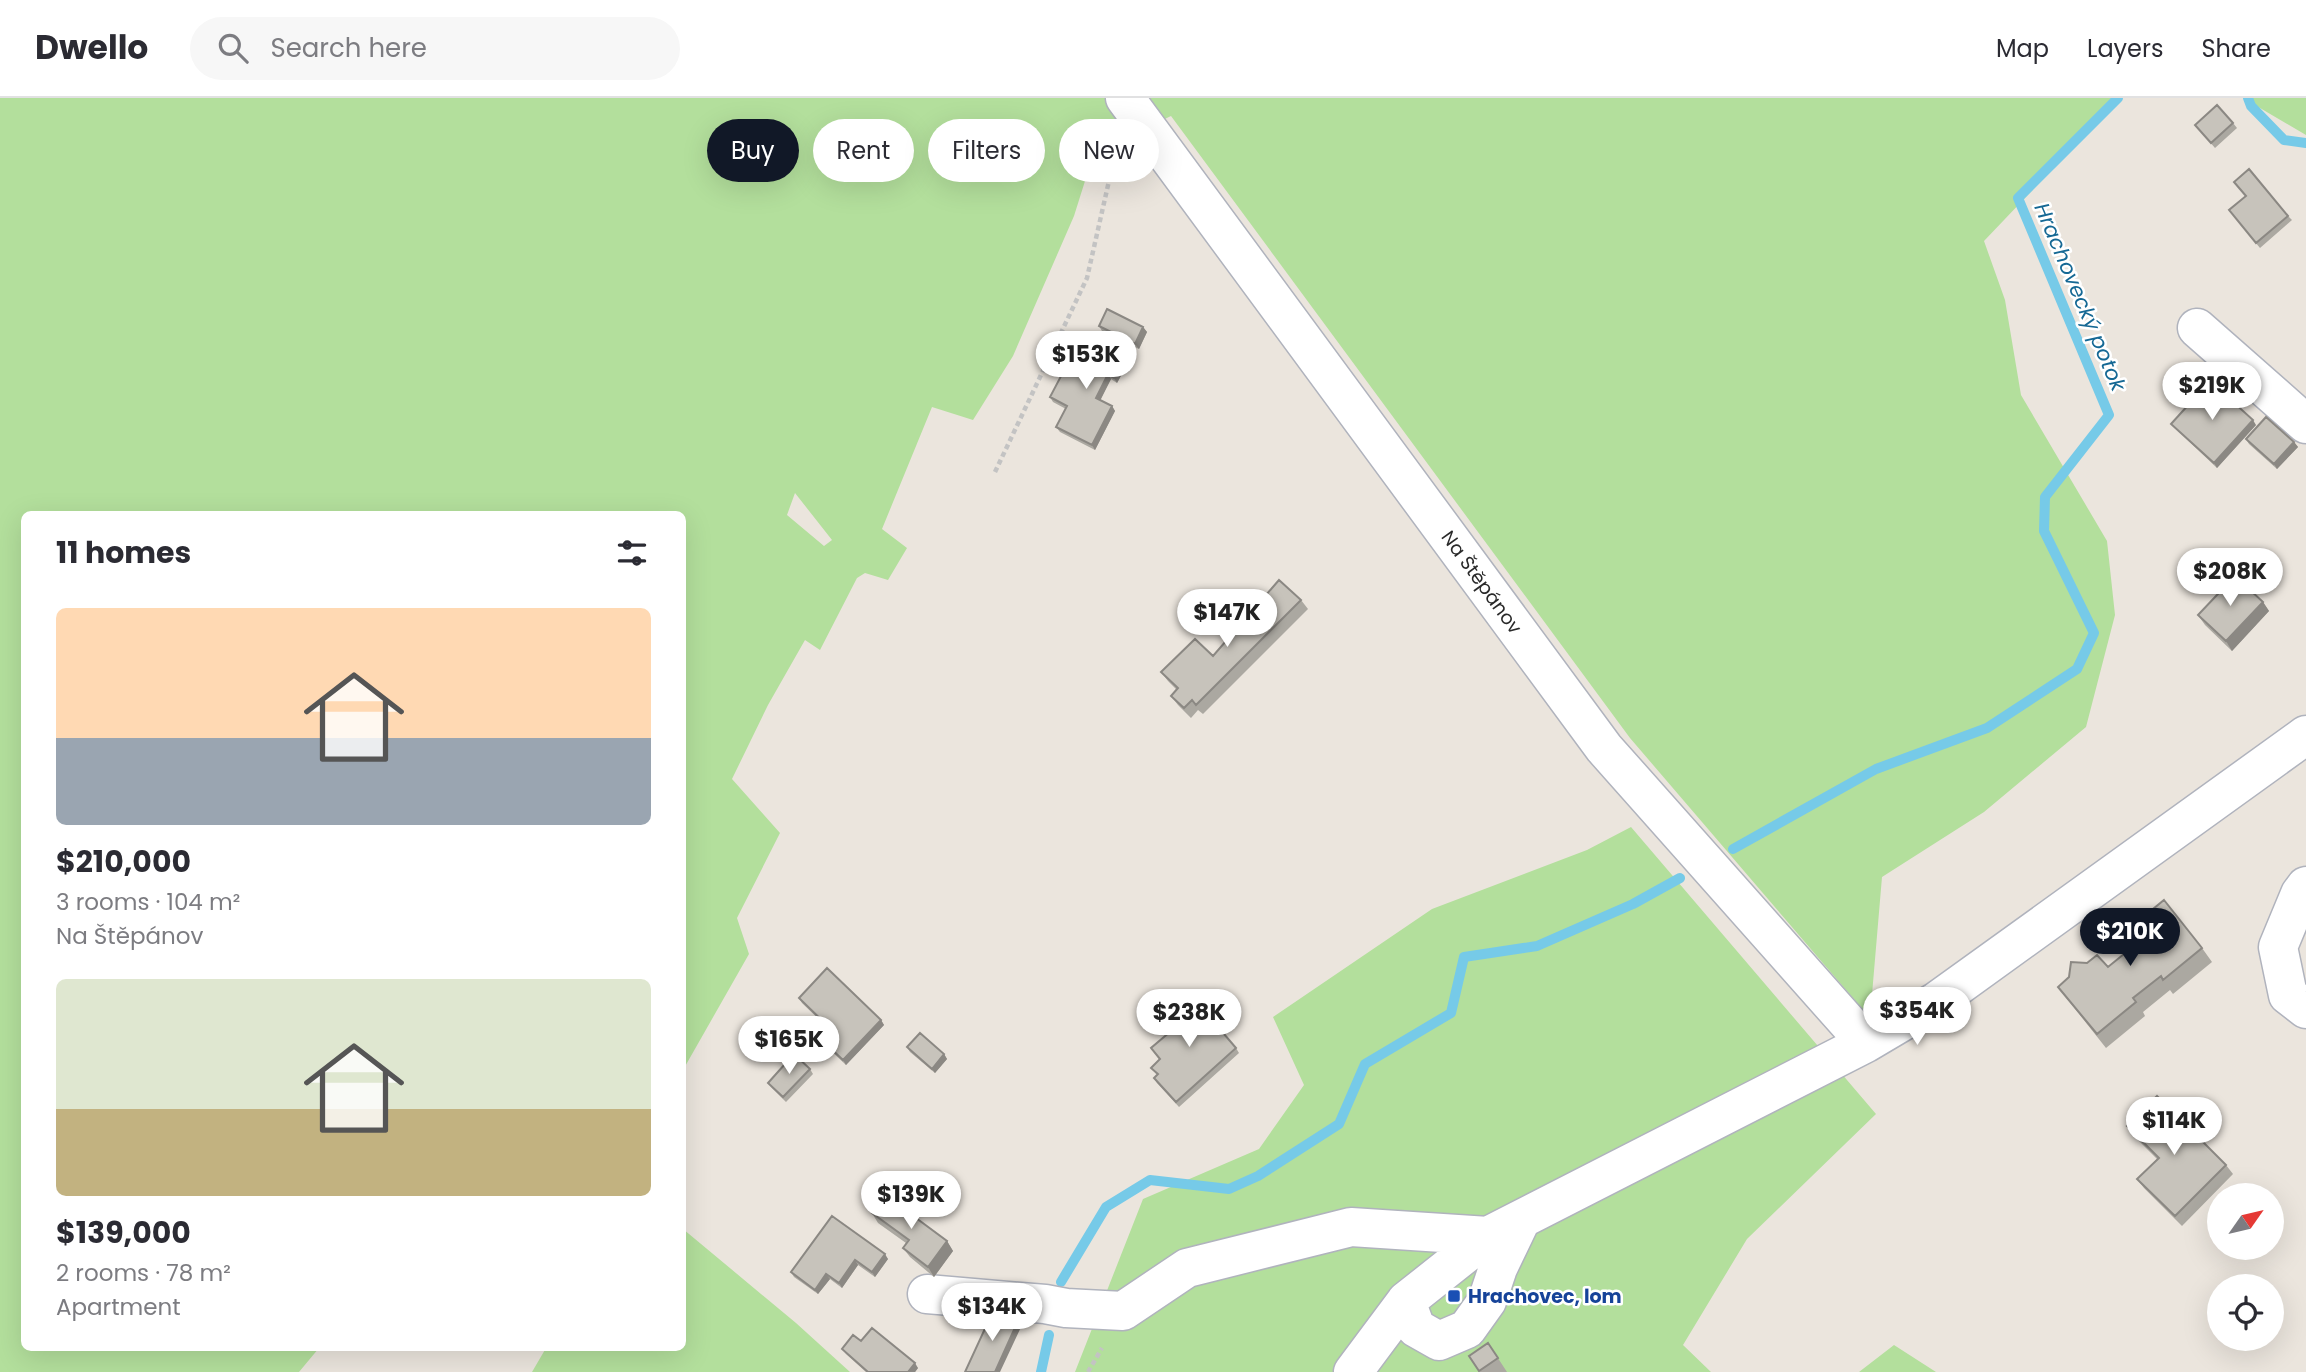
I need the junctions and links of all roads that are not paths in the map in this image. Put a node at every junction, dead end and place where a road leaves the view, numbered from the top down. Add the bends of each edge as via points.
1 (1126, 99) edge
2 (2197, 328) dead end
3 (2306, 424) edge
4 (2306, 735) edge
5 (2306, 886) edge
6 (2306, 1009) edge
7 (1866, 1043) junction
8 (1505, 1228) junction
9 (926, 1294) dead end
10 (1406, 1301) junction
11 (1353, 1372) edge

1 - 7 street, Na Štěpánov via 1604,748
2 - 3 street
4 - 7 street via 1937,1001
5 - 6 street via 2278,947 2288,995
7 - 8 street
8 - 9 street via 1351,1227 1187,1268 1123,1311
8 - 10 street
8 - 10 street via 1487,1301 1467,1329 1439,1341 1416,1328
10 - 11 street

